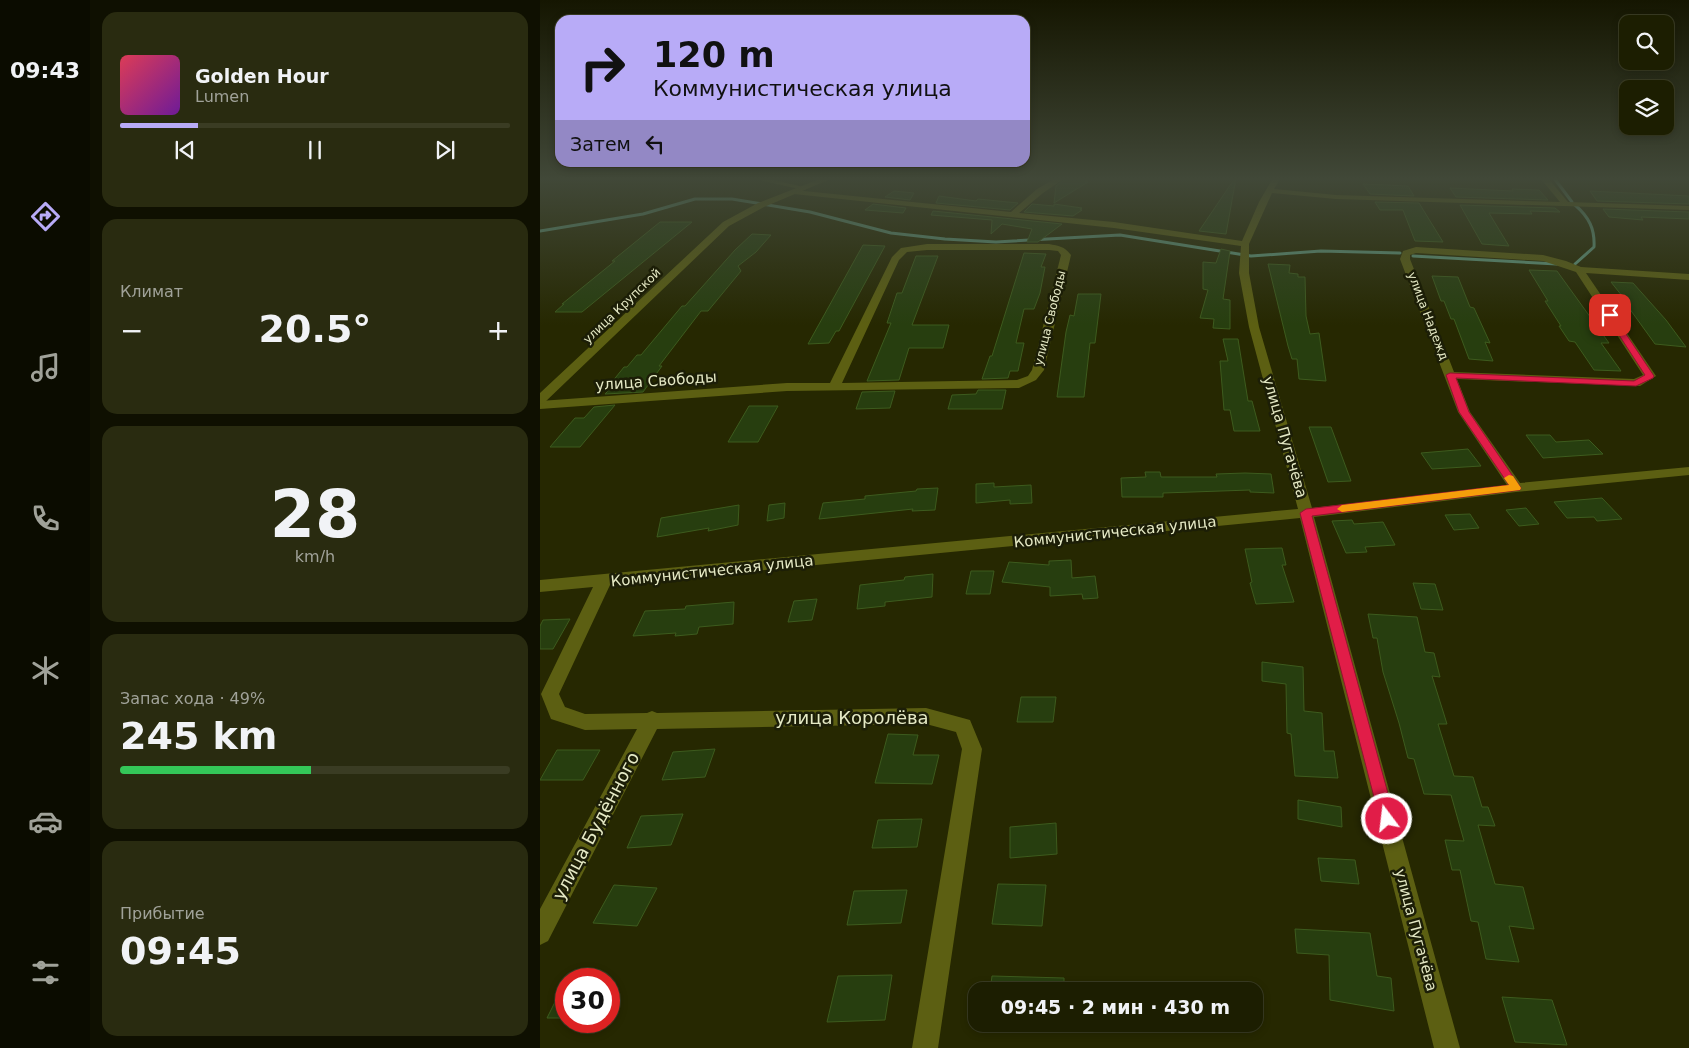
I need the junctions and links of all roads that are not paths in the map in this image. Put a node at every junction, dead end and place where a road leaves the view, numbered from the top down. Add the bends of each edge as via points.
1 (723, 227) edge
2 (1124, 227) edge
3 (1254, 227) edge
4 (1246, 251) junction
5 (1579, 270) junction
6 (1689, 277) edge
7 (1450, 375) junction
8 (836, 385) junction
9 (540, 400) edge
10 (540, 405) edge
11 (1689, 471) edge
12 (1516, 488) junction
13 (1306, 513) junction
14 (603, 582) junction
15 (540, 586) edge
16 (652, 719) junction
17 (540, 933) edge
18 (925, 1048) edge
19 (1447, 1048) edge

1 - 9 street, улица Крупской
2 - 4 street
3 - 4 street, улица Пугачёва
4 - 13 street, улица Пугачёва via 1244,273 1254,327
5 - 6 street, улица Надежд
5 - 7 street, улица Надежд via 1543,258 1416,250 1406,253 1405,259
5 - 7 street, улица Надежд via 1650,376 1636,383
7 - 12 street, улица Надежд via 1464,412
8 - 8 street, улица Свободы via 1002,386 1032,378 1038,370 1066,255 1060,249 1048,247 904,250 895,259
8 - 10 street, улица Свободы
11 - 12 street, Коммунистическая улица
12 - 13 street, Коммунистическая улица
13 - 14 street, Коммунистическая улица
13 - 19 street, улица Пугачёва
14 - 15 street, Коммунистическая улица
14 - 16 street, улица Королёва via 550,694 558,712 585,722
16 - 17 street, улица Будённого
16 - 18 street, улица Королёва via 926,716 963,726 972,749 970,767

